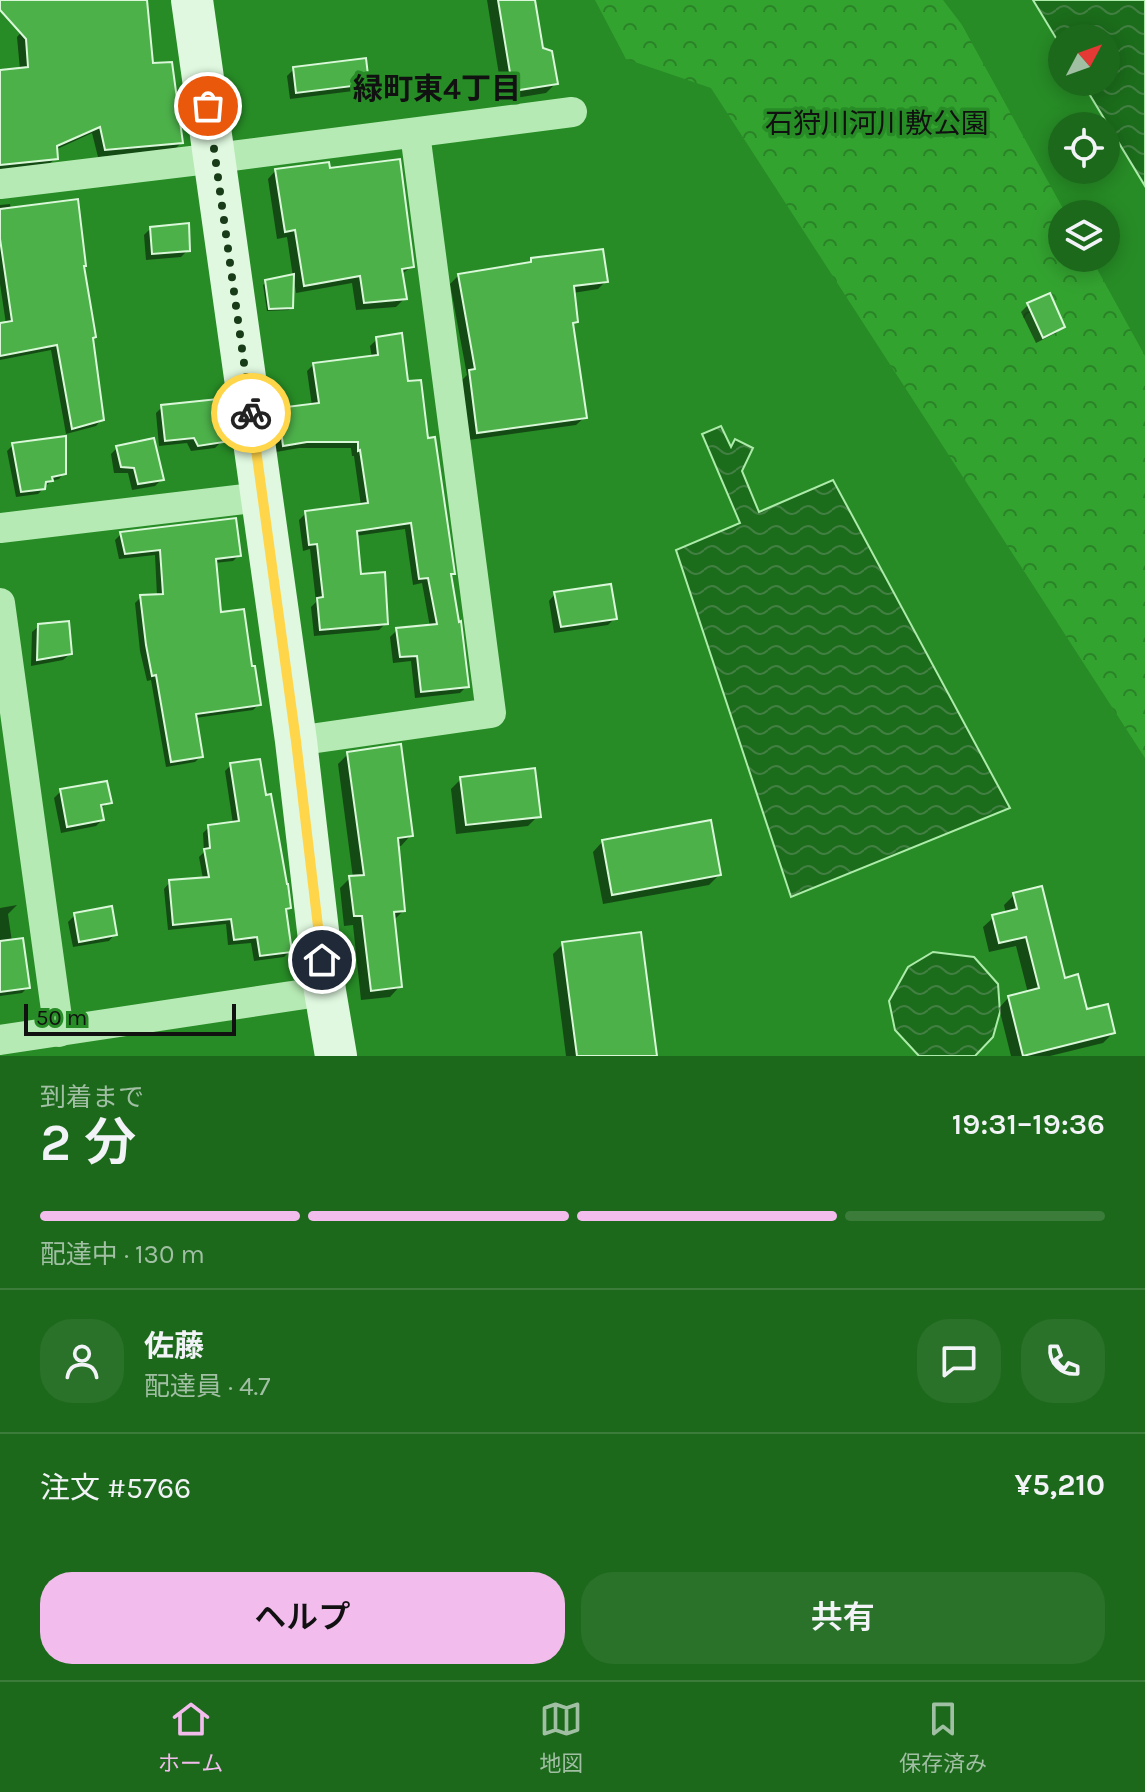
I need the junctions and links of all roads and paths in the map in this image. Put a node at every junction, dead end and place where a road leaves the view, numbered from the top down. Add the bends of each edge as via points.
1 (192, 0) edge
2 (572, 112) dead end
3 (415, 133) junction
4 (216, 158) junction
5 (0, 184) edge
6 (262, 497) junction
7 (0, 528) edge
8 (0, 603) edge
9 (296, 741) junction
10 (325, 991) junction
11 (59, 1032) junction
12 (0, 1040) edge
13 (336, 1056) edge

1 - 4 main road
2 - 3 street
3 - 4 street
3 - 9 street via 491,713
4 - 5 street
4 - 6 main road
6 - 7 street
6 - 9 main road
8 - 11 street
9 - 10 main road
10 - 11 street
10 - 13 main road
11 - 12 street

